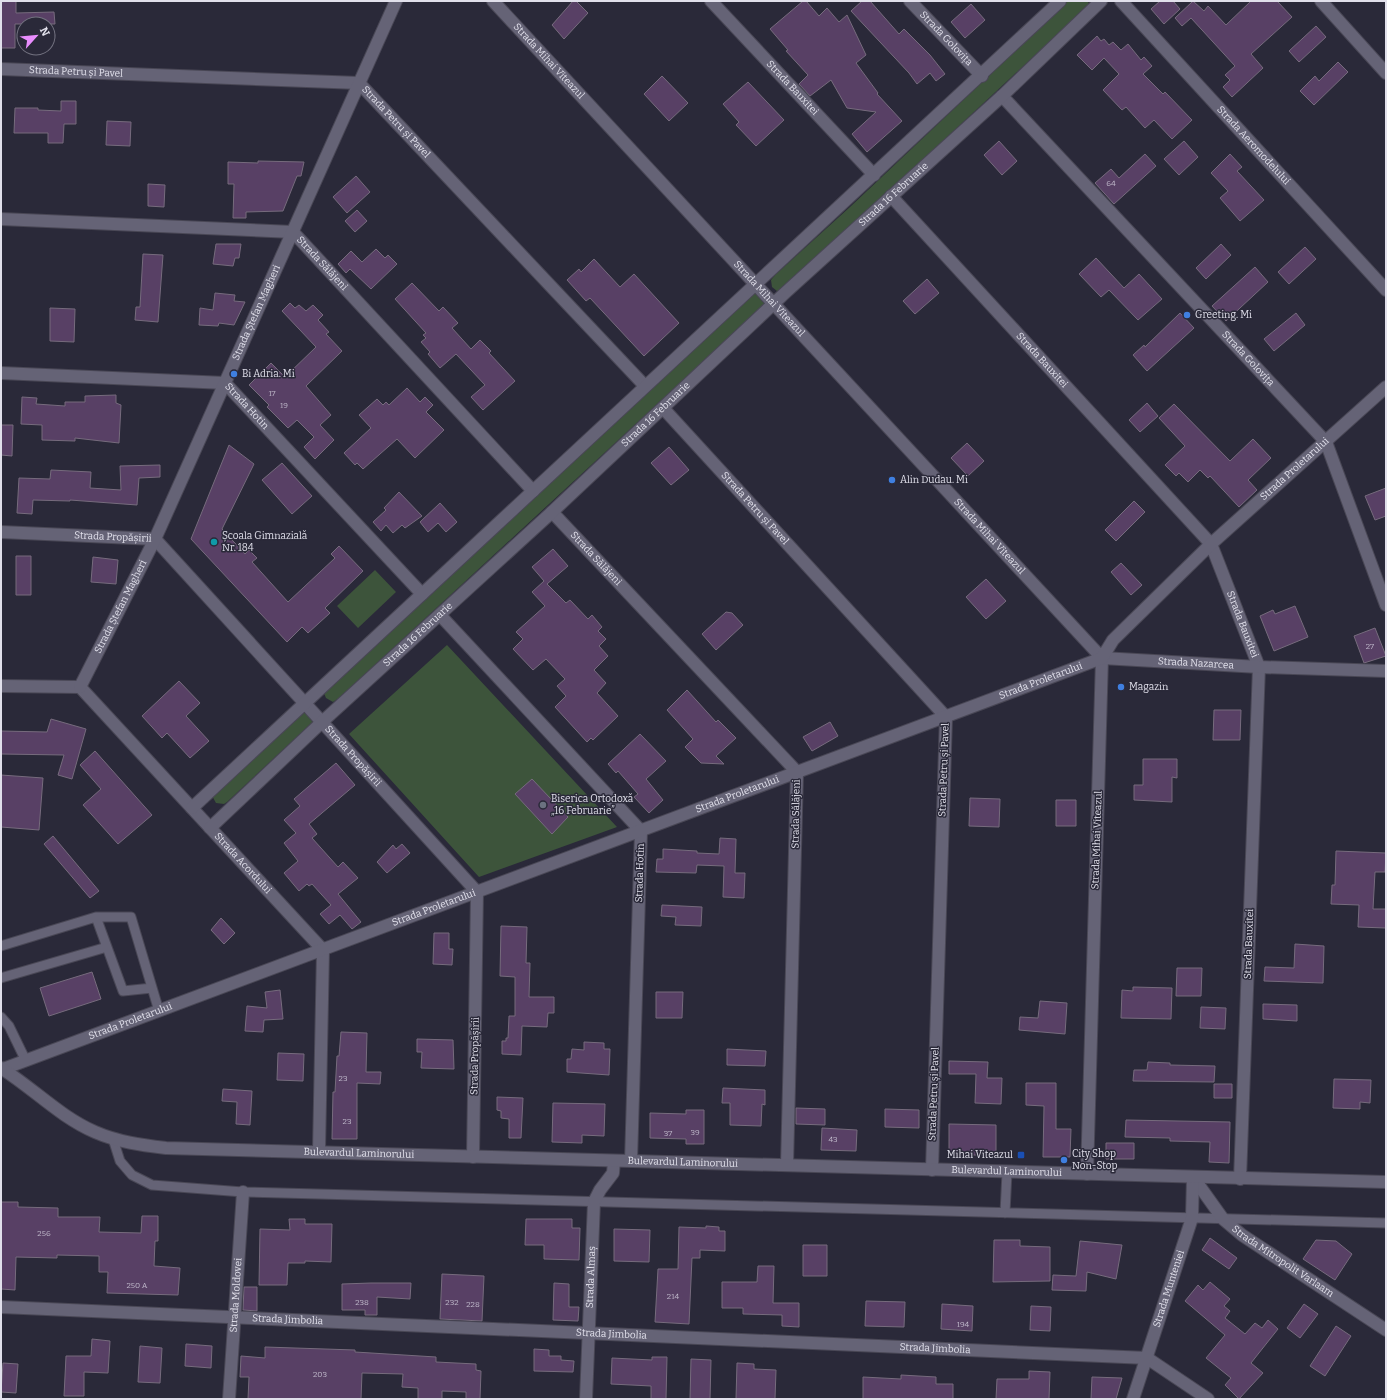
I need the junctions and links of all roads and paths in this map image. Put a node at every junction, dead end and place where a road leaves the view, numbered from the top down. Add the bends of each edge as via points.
1 (396, 1) edge
2 (493, 1) edge
3 (711, 1) edge
4 (910, 1) edge
5 (1060, 1) edge
6 (1101, 1) edge
7 (1121, 1) edge
8 (1323, 2) edge
9 (1, 69) edge
10 (1386, 73) edge
11 (982, 76) junction
12 (359, 83) junction
13 (1002, 96) junction
14 (874, 175) junction
15 (891, 196) junction
16 (1, 219) edge
17 (293, 232) junction
18 (756, 284) junction
19 (1386, 290) edge
20 (773, 303) junction
21 (1, 373) edge
22 (225, 383) junction
23 (645, 386) junction
24 (1386, 387) edge
25 (663, 408) junction
26 (1326, 442) junction
27 (533, 491) junction
28 (552, 512) junction
29 (1, 532) edge
30 (155, 539) junction
31 (1211, 544) junction
32 (422, 594) junction
33 (1386, 605) edge
34 (440, 615) junction
35 (1102, 658) junction
36 (1260, 667) junction
37 (1386, 671) edge
38 (1, 686) edge
39 (80, 687) junction
40 (304, 702) junction
41 (946, 717) junction
42 (322, 722) junction
43 (797, 772) junction
44 (192, 808) junction
45 (210, 828) junction
46 (641, 831) junction
47 (477, 892) junction
48 (96, 917) junction
49 (1, 946) edge
50 (107, 947) junction
51 (323, 950) junction
52 (1, 978) edge
53 (152, 988) junction
54 (159, 1011) junction
55 (1, 1017) edge
56 (26, 1061) junction
57 (2, 1069) edge
58 (112, 1139) junction
59 (319, 1151) junction
60 (473, 1156) junction
61 (614, 1161) junction
62 (631, 1161) junction
63 (787, 1166) junction
64 (932, 1170) junction
65 (1007, 1172) junction
66 (1087, 1174) junction
67 (1193, 1178) junction
68 (1240, 1179) junction
69 (1386, 1182) edge
70 (243, 1192) junction
71 (594, 1202) junction
72 (1005, 1213) junction
73 (1192, 1218) junction
74 (1223, 1219) junction
75 (1386, 1223) edge
76 (1, 1307) edge
77 (233, 1318) junction
78 (1386, 1330) edge
79 (589, 1333) junction
80 (1147, 1358) junction
81 (230, 1399) edge
82 (586, 1399) edge
83 (1133, 1399) edge
84 (1208, 1399) edge

1 - 12 street, Strada Ștefan Magheri
2 - 18 street, Strada Mihai Viteazul
3 - 14 street, Strada Bauxitei
4 - 11 street, Strada Golovița
5 - 11 street
6 - 13 street, Strada 16 Februarie
7 - 19 street, Strada Aeromodelului
8 - 10 street
9 - 12 street, Strada Petru și Pavel
11 - 14 street
12 - 17 street, Strada Ștefan Magheri
12 - 23 street, Strada Petru și Pavel
13 - 15 street, Strada 16 Februarie
13 - 26 street, Strada Golovița
14 - 18 street
15 - 20 street, Strada 16 Februarie
15 - 31 street, Strada Bauxitei
16 - 17 street, Strada Sălăjeni
17 - 22 street, Strada Ștefan Magheri
17 - 27 street, Strada Sălăjeni
18 - 20 street, Strada Mihai Viteazul
18 - 23 street
20 - 25 street, Strada 16 Februarie
20 - 35 street, Strada Mihai Viteazul
21 - 22 street, Strada Hotin
22 - 30 street, Strada Ștefan Magheri
22 - 32 street, Strada Hotin
23 - 27 street
24 - 26 street, Strada Proletarului
25 - 28 street, Strada 16 Februarie
25 - 41 street, Strada Petru și Pavel
26 - 31 street, Strada Proletarului
26 - 33 street, Strada Golovița
27 - 32 street
28 - 34 street, Strada 16 Februarie
28 - 43 street, Strada Sălăjeni
29 - 30 street, Strada Propășirii
30 - 39 street, Strada Ștefan Magheri
30 - 40 street, Strada Propășirii
31 - 35 street, Strada Proletarului via 1113,640
31 - 36 street, Strada Bauxitei
32 - 40 street
34 - 42 street, Strada 16 Februarie
34 - 46 street, Strada Hotin
35 - 36 street, Strada Nazarcea
35 - 41 street, Strada Proletarului
35 - 66 street, Strada Mihai Viteazul
36 - 37 street, Strada Nazarcea
36 - 68 street, Strada Bauxitei
38 - 39 street
39 - 44 street, Strada Acordului
40 - 42 street, Strada Propășirii
40 - 44 street
41 - 43 street, Strada Proletarului
41 - 64 street, Strada Petru și Pavel
42 - 45 street, Strada 16 Februarie
42 - 47 street, Strada Propășirii
43 - 46 street, Strada Proletarului
43 - 63 street, Strada Sălăjeni
44 - 45 street, Strada Acordului
45 - 51 street, Strada Acordului
46 - 47 street, Strada Proletarului
46 - 62 street, Strada Hotin
47 - 51 street, Strada Proletarului
47 - 60 street, Strada Propășirii
48 - 49 lane
48 - 50 lane
48 - 53 lane via 131,917
50 - 52 lane
50 - 53 lane via 123,991
51 - 54 street, Strada Proletarului
51 - 59 street
53 - 54 lane
54 - 56 street, Strada Proletarului
55 - 56 lane via 9,1026
56 - 57 street, Strada Proletarului
57 - 58 street, Bulevardul Laminorului via 76,1122
58 - 59 street, Bulevardul Laminorului via 166,1148
58 - 70 lane via 120,1161 132,1175 152,1186
59 - 60 street, Bulevardul Laminorului
60 - 61 street, Bulevardul Laminorului
61 - 62 street, Bulevardul Laminorului
61 - 71 street, Strada Almaș via 613,1173
62 - 63 street, Bulevardul Laminorului
63 - 64 street, Bulevardul Laminorului
64 - 65 street, Bulevardul Laminorului
65 - 66 street, Bulevardul Laminorului
65 - 72 lane
66 - 67 street, Bulevardul Laminorului
67 - 68 street, Bulevardul Laminorului
67 - 73 street, Strada Munteniei
67 - 74 street, Strada Mitropolit Varlaam
68 - 69 street, Bulevardul Laminorului
70 - 71 lane
70 - 77 street, Strada Moldovei
71 - 72 lane
71 - 79 street, Strada Almaș
72 - 73 lane
73 - 74 lane
73 - 80 street, Strada Munteniei
74 - 75 lane
74 - 78 street, Strada Mitropolit Varlaam via 1242,1235
76 - 77 street, Strada Jimbolia
77 - 79 street, Strada Jimbolia
77 - 81 street, Strada Moldovei
79 - 80 street, Strada Jimbolia
79 - 82 street, Strada Almaș
80 - 83 street, Strada Munteniei
80 - 84 street

